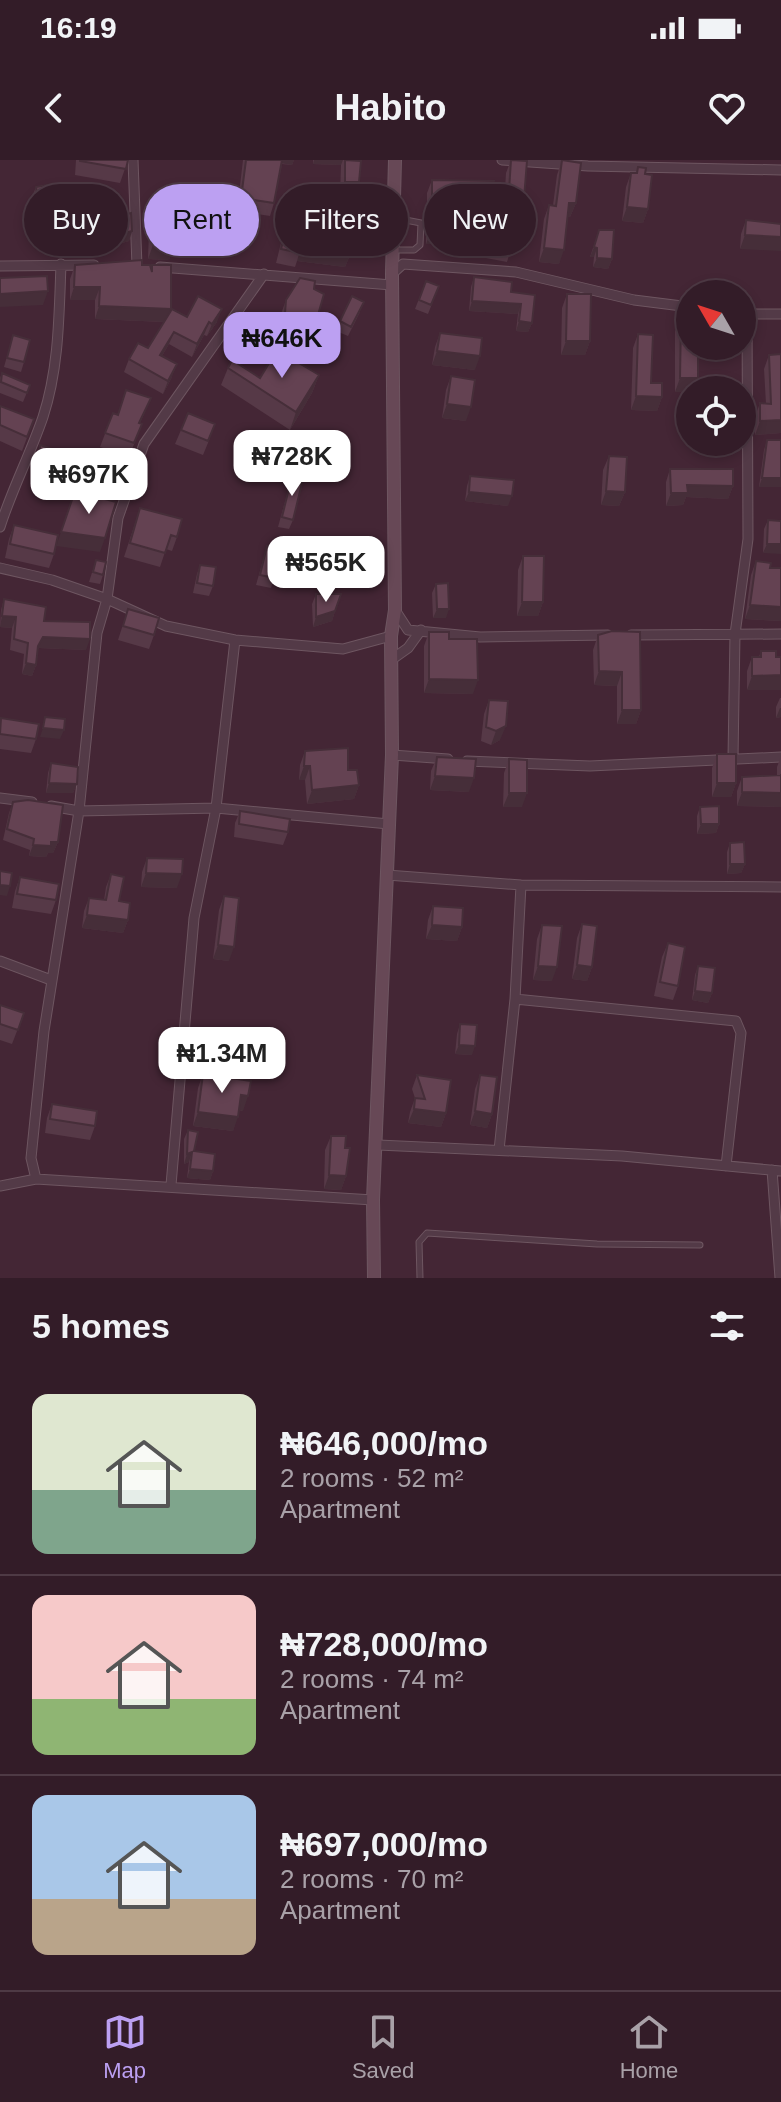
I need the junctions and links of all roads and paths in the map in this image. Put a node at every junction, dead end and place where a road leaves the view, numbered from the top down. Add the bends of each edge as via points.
1 (133, 160) edge
2 (395, 160) edge
3 (502, 160) edge
4 (780, 167) edge
5 (395, 184) edge
6 (408, 219) edge
7 (408, 249) edge
8 (393, 256) edge
9 (61, 264) junction
10 (106, 265) edge
11 (122, 265) edge
12 (0, 266) edge
13 (137, 266) junction
14 (264, 274) junction
15 (392, 280) junction
16 (676, 305) edge
17 (756, 314) edge
18 (781, 314) edge
19 (745, 360) edge
20 (0, 527) edge
21 (0, 568) edge
22 (107, 599) junction
23 (395, 610) junction
24 (421, 630) junction
25 (735, 634) junction
26 (781, 634) edge
27 (391, 636) junction
28 (235, 640) junction
29 (391, 660) junction
30 (392, 755) junction
31 (781, 757) edge
32 (733, 758) junction
33 (0, 798) edge
34 (216, 808) junction
35 (79, 811) junction
36 (389, 824) junction
37 (387, 875) junction
38 (521, 885) junction
39 (781, 887) edge
40 (0, 961) edge
41 (51, 980) junction
42 (515, 999) junction
43 (378, 1145) junction
44 (499, 1150) junction
45 (726, 1166) junction
46 (776, 1171) edge
47 (36, 1179) junction
48 (171, 1185) junction
49 (0, 1186) edge
50 (373, 1200) junction
51 (700, 1245) dead end
52 (374, 1278) edge
53 (420, 1278) edge
54 (780, 1278) edge

1 - 13 street
2 - 5 main road
3 - 4 street
6 - 7 lane via 418,220 421,234 418,249
8 - 15 main road
9 - 10 street
9 - 12 street
9 - 20 street via 53,376 44,414
11 - 13 street
13 - 14 street
14 - 15 street
14 - 22 street via 144,444 118,518
15 - 16 street via 403,264 516,272
15 - 23 main road
17 - 18 street
19 - 25 street via 748,539
21 - 22 street
22 - 28 street via 166,626
22 - 35 street via 97,633
23 - 24 street via 408,630
23 - 27 main road
24 - 25 street via 480,637
24 - 29 street
25 - 26 street
25 - 32 street
27 - 28 street via 343,649
27 - 29 main road
28 - 34 street
29 - 30 main road
30 - 32 street via 590,766
30 - 36 main road
31 - 32 street
33 - 35 street
34 - 35 street
34 - 36 street
34 - 48 street via 194,918
35 - 41 street
36 - 37 main road
37 - 38 street
37 - 43 main road
38 - 39 street
38 - 42 street
40 - 41 street
41 - 47 street via 31,1158
42 - 44 street
42 - 45 street via 736,1021 741,1033
43 - 44 street
43 - 50 main road
44 - 45 street
45 - 46 street
46 - 54 street
47 - 48 street
47 - 49 street
48 - 50 street
50 - 52 main road
51 - 53 lane via 427,1233 419,1242

